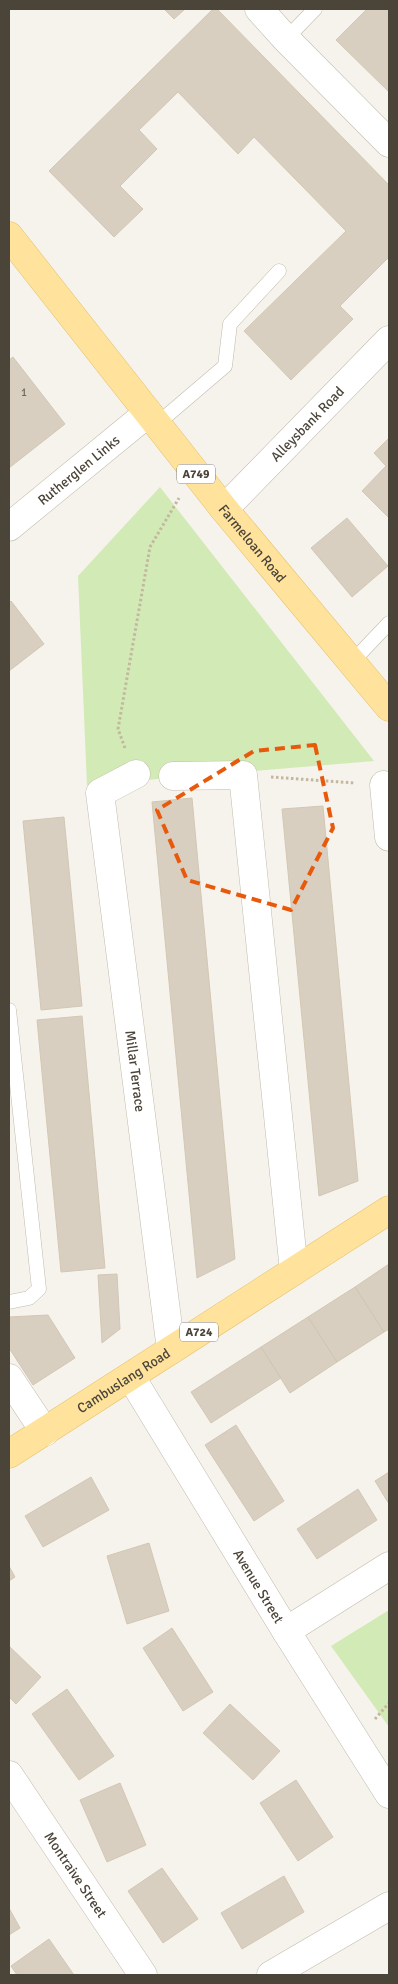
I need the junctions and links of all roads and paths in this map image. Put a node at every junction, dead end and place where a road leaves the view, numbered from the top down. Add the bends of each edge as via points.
1 (259, 9) edge
2 (316, 9) edge
3 (286, 39) junction
4 (389, 143) edge
5 (9, 236) edge
6 (279, 272) dead end
7 (389, 340) edge
8 (152, 418) junction
9 (195, 472) junction
10 (224, 509) junction
11 (9, 527) edge
12 (389, 623) edge
13 (352, 662) junction
14 (389, 707) edge
15 (136, 774) joint
16 (243, 775) junction
17 (173, 776) dead end
18 (384, 785) joint
19 (389, 837) edge
20 (9, 1010) edge
21 (389, 1210) edge
22 (294, 1271) junction
23 (9, 1302) edge
24 (171, 1350) junction
25 (130, 1377) junction
26 (9, 1378) edge
27 (45, 1432) junction
28 (9, 1454) edge
29 (389, 1566) edge
30 (286, 1631) junction
31 (9, 1775) edge
32 (387, 1785) edge
33 (389, 1906) edge
34 (143, 1975) edge
35 (271, 1975) edge

1 - 3 street
2 - 3 lane
3 - 4 street
5 - 8 main road, Farmeloan Road / A749
6 - 8 lane via 230,324 225,366
7 - 10 street, Alleysbank Road
8 - 9 main road, Farmeloan Road / A749
8 - 11 street, Rutherglen Links
9 - 10 main road, Farmeloan Road / A749
9 - 15 path via 150,547 118,729
10 - 13 main road, Farmeloan Road / A749
12 - 13 lane
13 - 14 main road, Farmeloan Road / A749
15 - 24 street, Millar Terrace via 100,793
16 - 17 street
16 - 18 path
16 - 22 street
18 - 19 street
20 - 23 lane via 39,1288 29,1298
21 - 22 main road, Cambuslang Road / A724
22 - 24 main road, Cambuslang Road / A724
24 - 25 main road, Cambuslang Road / A724
25 - 27 main road, Cambuslang Road / A724
25 - 30 street, Avenue Street
26 - 27 street
27 - 28 main road, Cambuslang Road / A724
29 - 30 street
30 - 32 street, Avenue Street
31 - 34 street, Montraive Street
33 - 35 street

